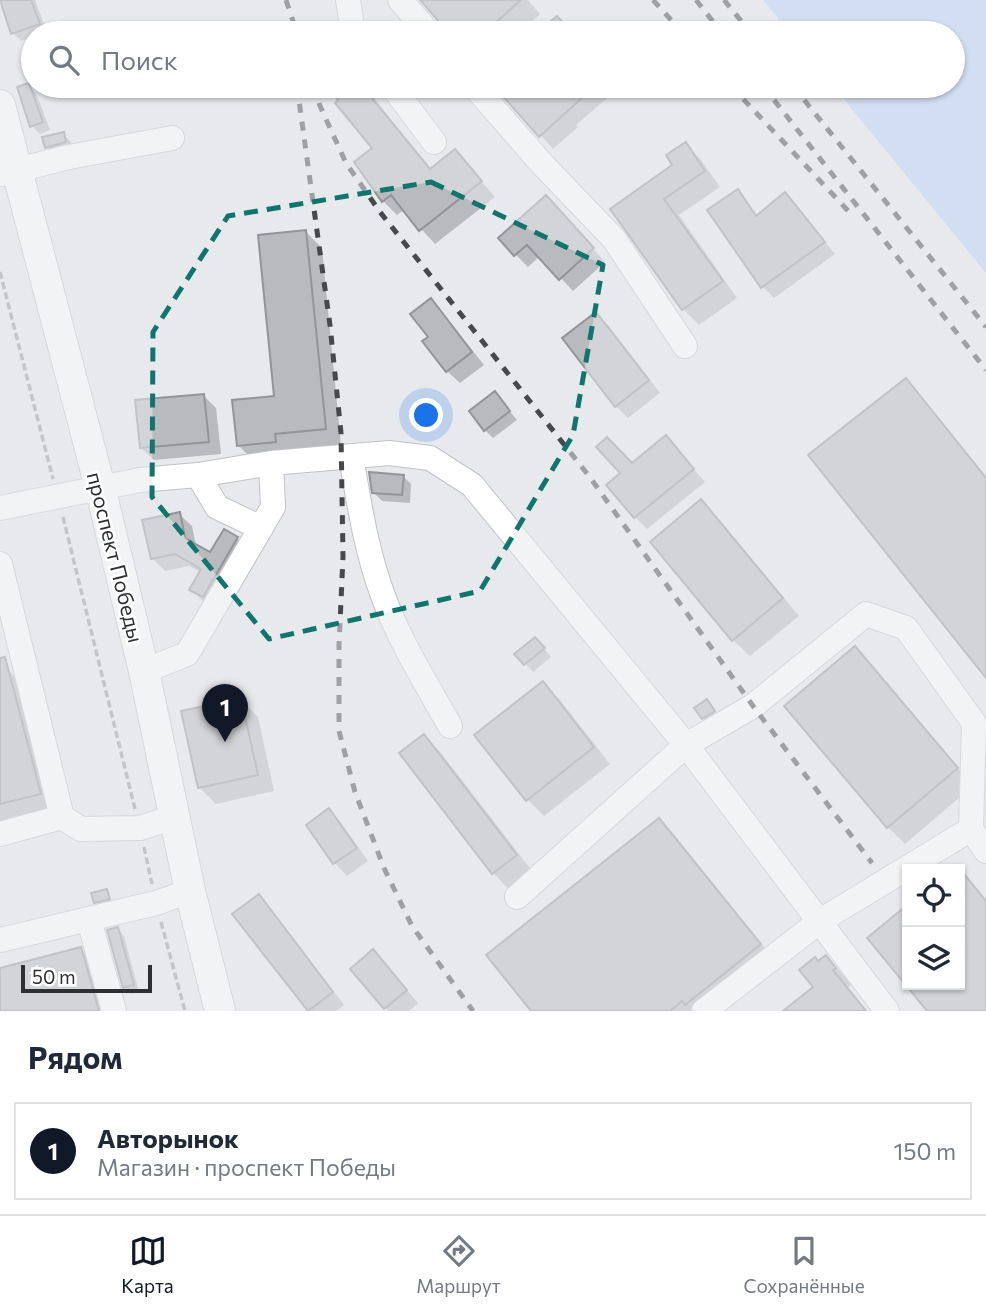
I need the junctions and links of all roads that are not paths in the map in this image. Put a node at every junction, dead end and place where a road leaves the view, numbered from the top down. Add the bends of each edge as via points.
1 (348, 0) edge
2 (400, 0) edge
3 (351, 21) edge
4 (418, 21) edge
5 (401, 98) edge
6 (484, 98) edge
7 (0, 105) edge
8 (172, 138) dead end
9 (434, 142) dead end
10 (6, 172) edge
11 (685, 346) dead end
12 (351, 457) junction
13 (271, 463) junction
14 (198, 475) junction
15 (80, 492) junction
16 (0, 508) edge
17 (261, 528) junction
18 (0, 564) edge
19 (10, 646) edge
20 (144, 671) junction
21 (450, 726) dead end
22 (685, 745) junction
23 (62, 817) junction
24 (158, 822) junction
25 (971, 829) junction
26 (0, 834) edge
27 (986, 851) edge
28 (173, 897) junction
29 (517, 897) dead end
30 (89, 920) junction
31 (820, 921) junction
32 (0, 940) edge
33 (114, 1011) edge
34 (202, 1011) edge
35 (220, 1011) edge
36 (704, 1011) edge
37 (887, 1011) edge

1 - 3 lane
2 - 4 lane
5 - 9 lane
6 - 11 lane via 614,239
7 - 10 main road, проспект Победы
8 - 10 lane
10 - 15 main road, проспект Победы
12 - 13 lane
12 - 21 lane via 367,547 382,595
12 - 22 lane via 389,453 430,458 472,485
13 - 14 lane
13 - 17 lane via 273,507
14 - 15 lane
14 - 17 lane via 217,507
15 - 16 lane
15 - 20 main road, проспект Победы
15 - 24 main road, проспект Победы
17 - 20 lane via 187,654
18 - 19 lane
19 - 23 lane
20 - 24 main road, проспект Победы
22 - 25 lane via 753,706 866,614 906,628 974,723
22 - 29 lane
22 - 31 lane
23 - 24 lane via 81,829
23 - 26 lane
24 - 28 main road, проспект Победы
25 - 27 lane
25 - 31 lane
28 - 30 lane
28 - 34 main road, проспект Победы
28 - 35 main road, проспект Победы
30 - 32 lane
30 - 33 lane
31 - 36 lane
31 - 37 lane

